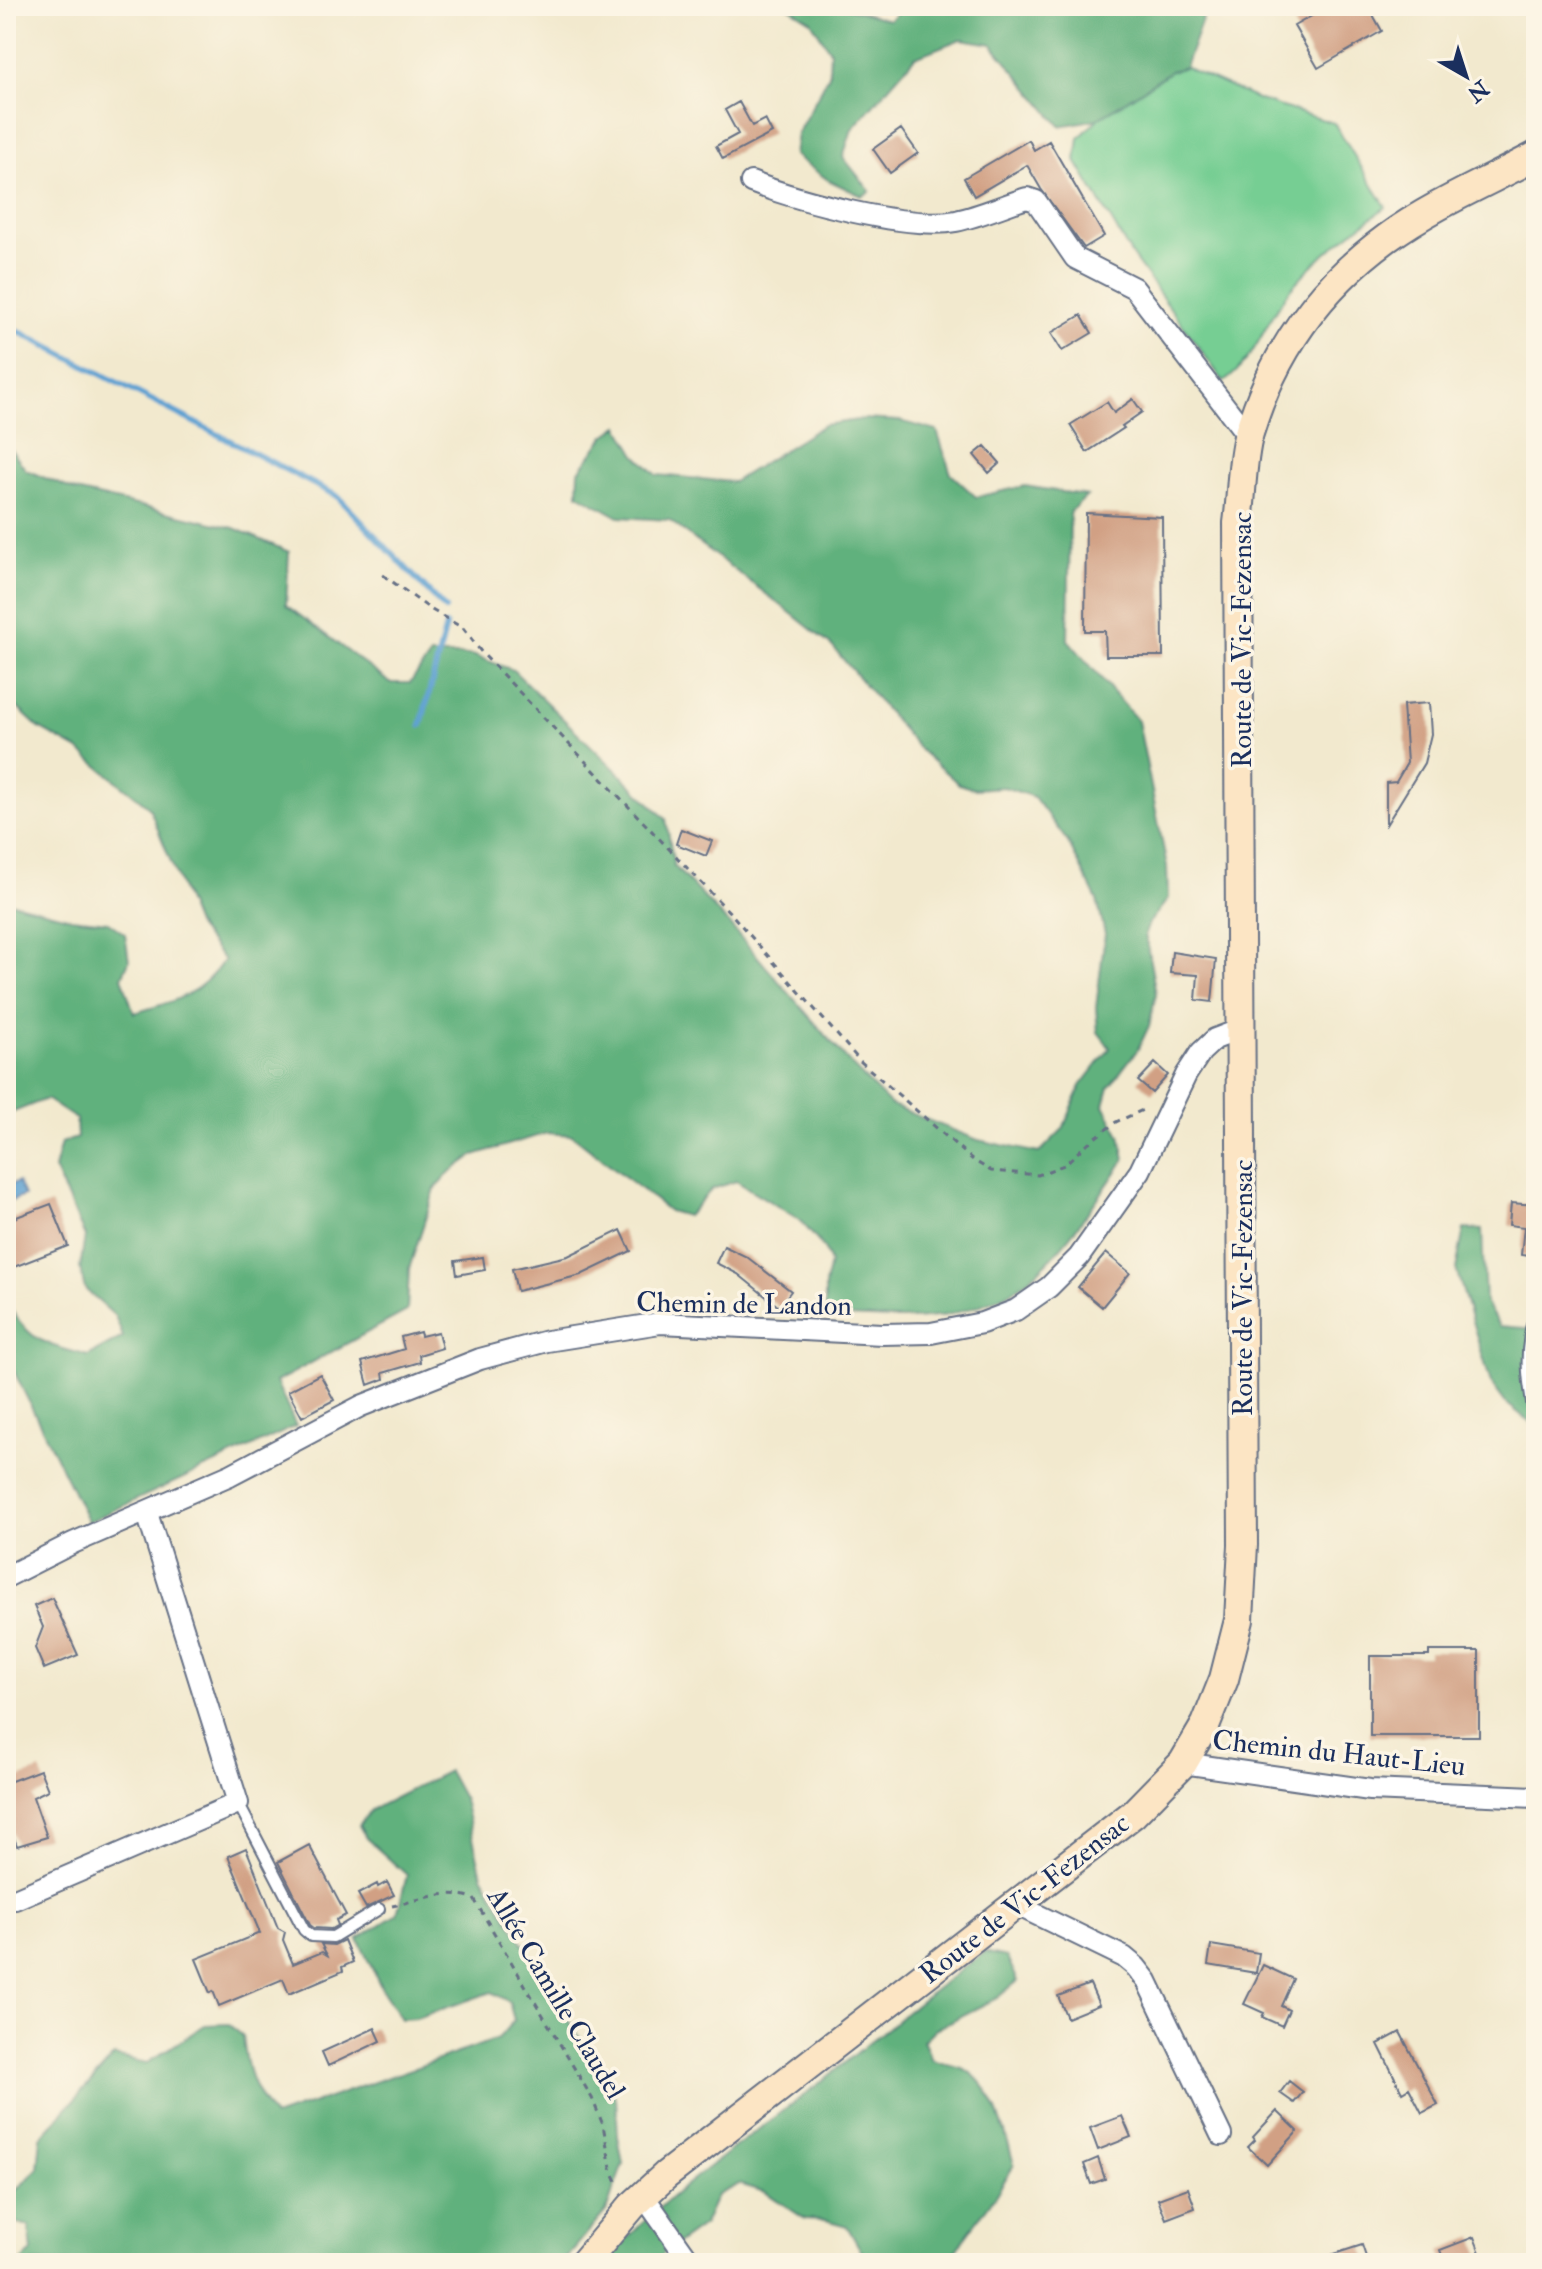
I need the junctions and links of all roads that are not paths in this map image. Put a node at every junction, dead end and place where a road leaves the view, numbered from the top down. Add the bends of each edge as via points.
1 (1536, 156) edge
2 (751, 182) dead end
3 (1248, 436) junction
4 (1241, 1029) junction
5 (1536, 1311) edge
6 (1536, 1425) edge
7 (147, 1513) junction
8 (6, 1577) edge
9 (1183, 1763) junction
10 (1536, 1797) edge
11 (238, 1803) junction
12 (10, 1904) edge
13 (1017, 1905) junction
14 (379, 1909) road end
15 (1221, 2135) dead end
16 (638, 2200) junction
17 (584, 2263) edge
18 (691, 2263) edge

1 - 3 main road, Route de Vic-Fezensac via 1388,237 1342,275 1301,323 1270,376
2 - 3 street via 783,195 911,221 956,221 1027,198 1036,201 1075,258 1134,288
3 - 4 main road, Route de Vic-Fezensac via 1238,523
4 - 7 street, Chemin de Landon via 1215,1039 1201,1052 1140,1171 1079,1257 1016,1310 931,1333 660,1323 547,1341 468,1363 361,1406
4 - 9 main road, Route de Vic-Fezensac via 1239,1620 1224,1679
5 - 6 lane via 1528,1334 1527,1379
7 - 8 street, Chemin de Landon
7 - 11 street
9 - 10 street, Chemin du Haut-Lieu via 1370,1790
9 - 13 main road, Route de Vic-Fezensac via 1133,1814
11 - 12 street
11 - 14 lane via 311,1936 333,1937
13 - 15 street via 1136,1967
13 - 16 main road, Route de Vic-Fezensac
16 - 17 main road, Route de Vic-Fezensac
16 - 18 street

